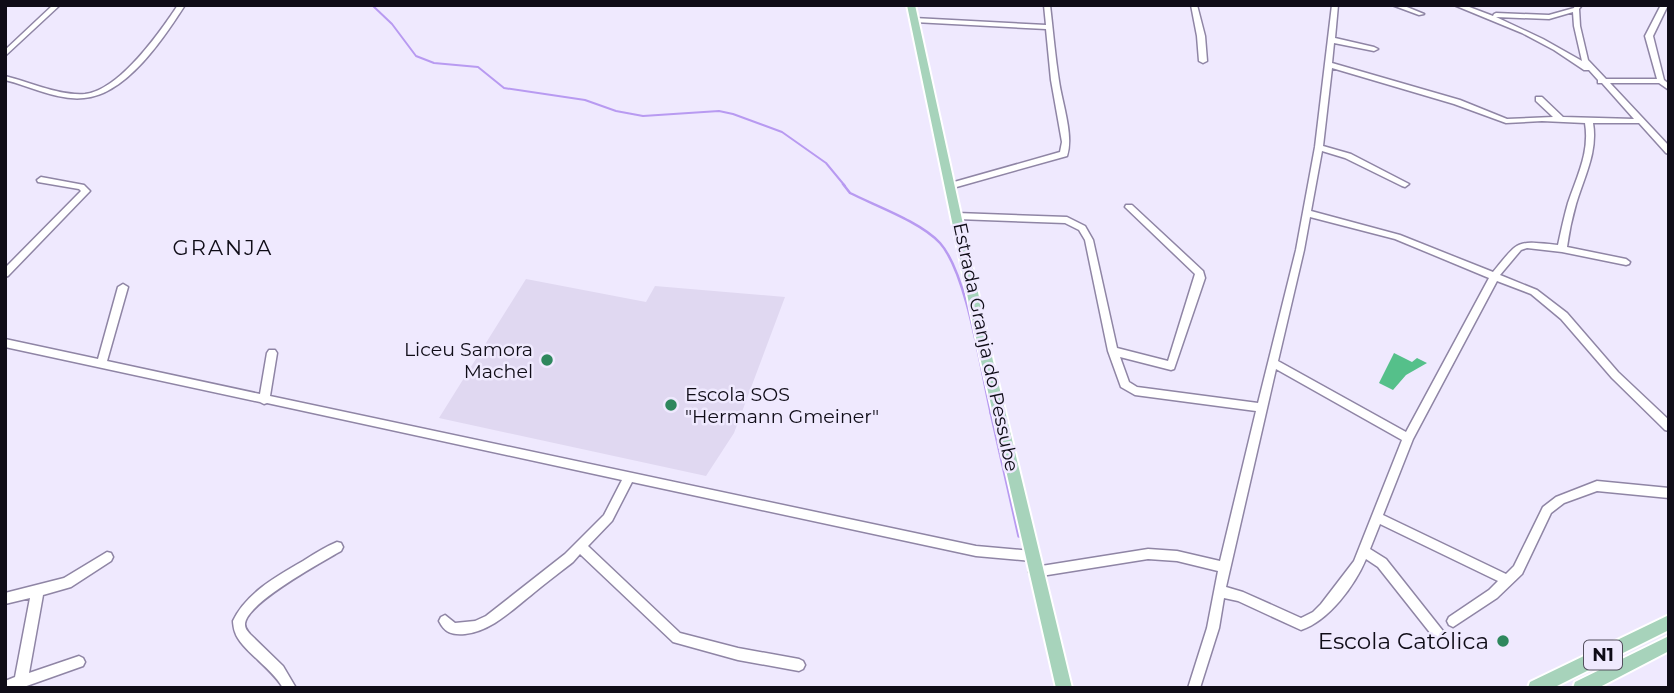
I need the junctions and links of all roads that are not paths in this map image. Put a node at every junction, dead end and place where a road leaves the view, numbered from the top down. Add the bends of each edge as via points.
1 (57, 5) edge
2 (182, 5) edge
3 (911, 5) edge
4 (1047, 5) edge
5 (1194, 5) edge
6 (1335, 5) edge
7 (1395, 5) edge
8 (1457, 5) edge
9 (1665, 5) edge
10 (1578, 7) edge
11 (1481, 13) junction
12 (1421, 14) dead end
13 (914, 20) junction
14 (1049, 27) junction
15 (1332, 40) junction
16 (5, 42) edge
17 (18, 43) junction
18 (1374, 49) dead end
19 (5, 54) edge
20 (1203, 61) dead end
21 (1330, 65) junction
22 (1590, 70) junction
23 (5, 78) edge
24 (1661, 80) junction
25 (1601, 81) junction
26 (1669, 88) edge
27 (1539, 99) dead end
28 (1562, 121) junction
29 (1589, 121) junction
30 (1641, 121) junction
31 (1319, 148) junction
32 (1669, 151) edge
33 (41, 180) dead end
34 (1405, 184) dead end
35 (950, 186) junction
36 (1129, 207) dead end
37 (1306, 213) junction
38 (957, 216) junction
39 (1562, 249) junction
40 (1626, 262) dead end
41 (5, 274) edge
42 (1495, 275) junction
43 (123, 287) dead end
44 (5, 343) edge
45 (1113, 351) junction
46 (272, 353) dead end
47 (102, 362) junction
48 (1273, 363) junction
49 (264, 400) junction
50 (1262, 408) junction
51 (1669, 427) edge
52 (1408, 438) junction
53 (628, 478) junction
54 (1669, 492) edge
55 (1377, 517) junction
56 (337, 547) dead end
57 (581, 547) junction
58 (1364, 551) junction
59 (1032, 556) junction
60 (107, 557) dead end
61 (1224, 567) junction
62 (1035, 572) junction
63 (1507, 580) junction
64 (1220, 591) junction
65 (37, 593) junction
66 (5, 599) edge
67 (445, 621) dead end
68 (1453, 621) dead end
69 (1669, 622) edge
70 (1439, 635) dead end
71 (1669, 643) edge
72 (79, 662) dead end
73 (799, 665) dead end
74 (21, 681) junction
75 (5, 687) edge
76 (290, 688) edge
77 (1064, 688) edge
78 (1194, 688) edge
79 (1536, 688) edge
80 (1580, 688) edge

1 - 17 street
2 - 23 street via 139,60 104,91 77,96
3 - 13 main road, Estrada Granja do Pessube
4 - 14 street
5 - 20 street
6 - 15 street
7 - 12 street
8 - 11 street
9 - 24 street via 1649,36
10 - 11 street via 1558,16 1536,18
10 - 22 street via 1581,52
11 - 22 street via 1554,47
13 - 14 street
13 - 35 main road, Estrada Granja do Pessube
14 - 35 street via 1064,154
15 - 18 street
15 - 21 street
16 - 17 street
17 - 19 street
21 - 28 street via 1506,121
21 - 31 street
22 - 25 street
24 - 25 street
24 - 26 street
25 - 30 street
27 - 28 street
28 - 29 street
29 - 30 street
29 - 39 street via 1590,151
30 - 32 street
31 - 34 street
31 - 37 street
33 - 41 street via 86,191
35 - 38 main road, Estrada Granja do Pessube
36 - 45 street via 1200,273 1200,278 1171,366
37 - 42 street via 1397,237
37 - 48 street
38 - 45 street via 1076,223 1089,240
38 - 59 main road, Estrada Granja do Pessube
39 - 40 street
39 - 42 street via 1518,248
42 - 51 street via 1545,299
42 - 52 street
43 - 47 street
44 - 47 street
45 - 50 street via 1125,384 1135,391
46 - 49 street
47 - 49 street
48 - 50 street
48 - 52 street
49 - 53 street
50 - 61 street
52 - 55 street
53 - 57 street via 608,518
53 - 59 street via 976,551
54 - 63 street via 1597,486 1560,500 1546,510 1518,570
55 - 58 street
55 - 63 street
56 - 76 street via 258,597 239,616 241,633 272,661
57 - 67 street via 490,620 464,630 453,629
57 - 73 street via 677,638
58 - 64 street via 1346,582 1307,624
58 - 70 street via 1382,563
59 - 62 main road, Estrada Granja do Pessube
60 - 65 street via 79,577
61 - 62 street via 1177,555 1148,554
61 - 64 street
62 - 77 main road, Estrada Granja do Pessube
63 - 68 street
64 - 78 street
65 - 66 street
65 - 74 street
69 - 79 main road, N1
71 - 80 main road, N1
72 - 74 street
74 - 75 street

